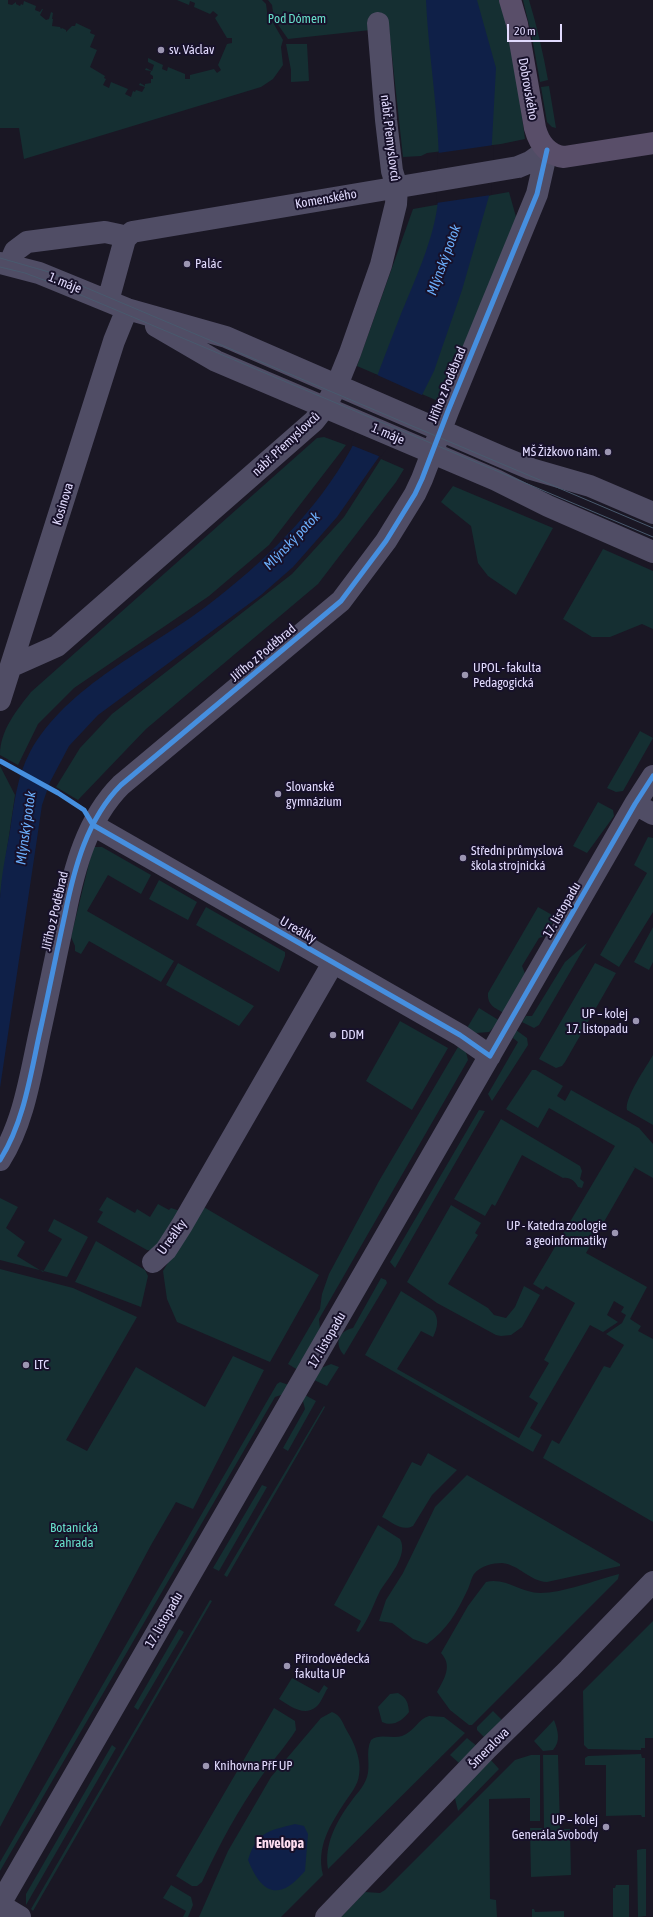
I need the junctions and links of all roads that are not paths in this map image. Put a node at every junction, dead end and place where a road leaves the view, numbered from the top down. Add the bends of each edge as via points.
1 (510, 0) edge
2 (378, 23) dead end
3 (653, 143) edge
4 (547, 150) junction
5 (397, 187) junction
6 (125, 239) junction
7 (5, 264) edge
8 (117, 305) junction
9 (342, 387) junction
10 (330, 409) junction
11 (435, 428) junction
12 (425, 450) junction
13 (653, 513) edge
14 (653, 552) edge
15 (12, 666) junction
16 (0, 700) edge
17 (653, 776) edge
18 (644, 809) edge
19 (93, 825) junction
20 (333, 963) junction
21 (490, 1056) junction
22 (0, 1160) edge
23 (153, 1262) dead end
24 (653, 1582) edge
25 (0, 1905) edge
26 (20, 1917) edge
27 (326, 1917) edge

1 - 4 main road, Dobrovského via 517,24 535,128 538,140
2 - 5 street, nábř. Přemyslovců via 392,171
3 - 4 main road via 564,157
4 - 5 street, Komenského via 518,167
4 - 11 street, Jiřího z Poděbrad via 537,194
5 - 6 street, Komenského via 135,231
5 - 9 street, nábř. Přemyslovců via 394,216 381,265
6 - 7 street via 105,232 27,242 15,251
6 - 8 street, Kosinova
7 - 8 street, 1. máje via 39,273
8 - 9 street, 1. máje via 226,337
8 - 10 street, 1. máje via 216,361
8 - 15 street, Kosinova via 114,341
9 - 10 street, nábř. Přemyslovců
9 - 11 street, 1. máje
10 - 12 street, 1. máje
10 - 15 street, nábř. Přemyslovců via 57,646
11 - 12 street, Jiřího z Poděbrad
11 - 13 street, 1. máje via 531,469 590,486
12 - 14 street, 1. máje
12 - 19 street, Jiřího z Poděbrad via 415,494 376,555 340,601 121,785 111,795
15 - 16 street, Kosinova
17 - 18 street, 17. listopadu
18 - 21 street, 17. listopadu
19 - 20 street, U reálky
19 - 22 street, Jiřího z Poděbrad via 70,887 22,1109
20 - 21 street, U reálky via 460,1035
20 - 23 street, U reálky via 182,1225 166,1250
21 - 25 street, 17. listopadu
24 - 27 street, Šmeralova via 487,1749
25 - 26 street

